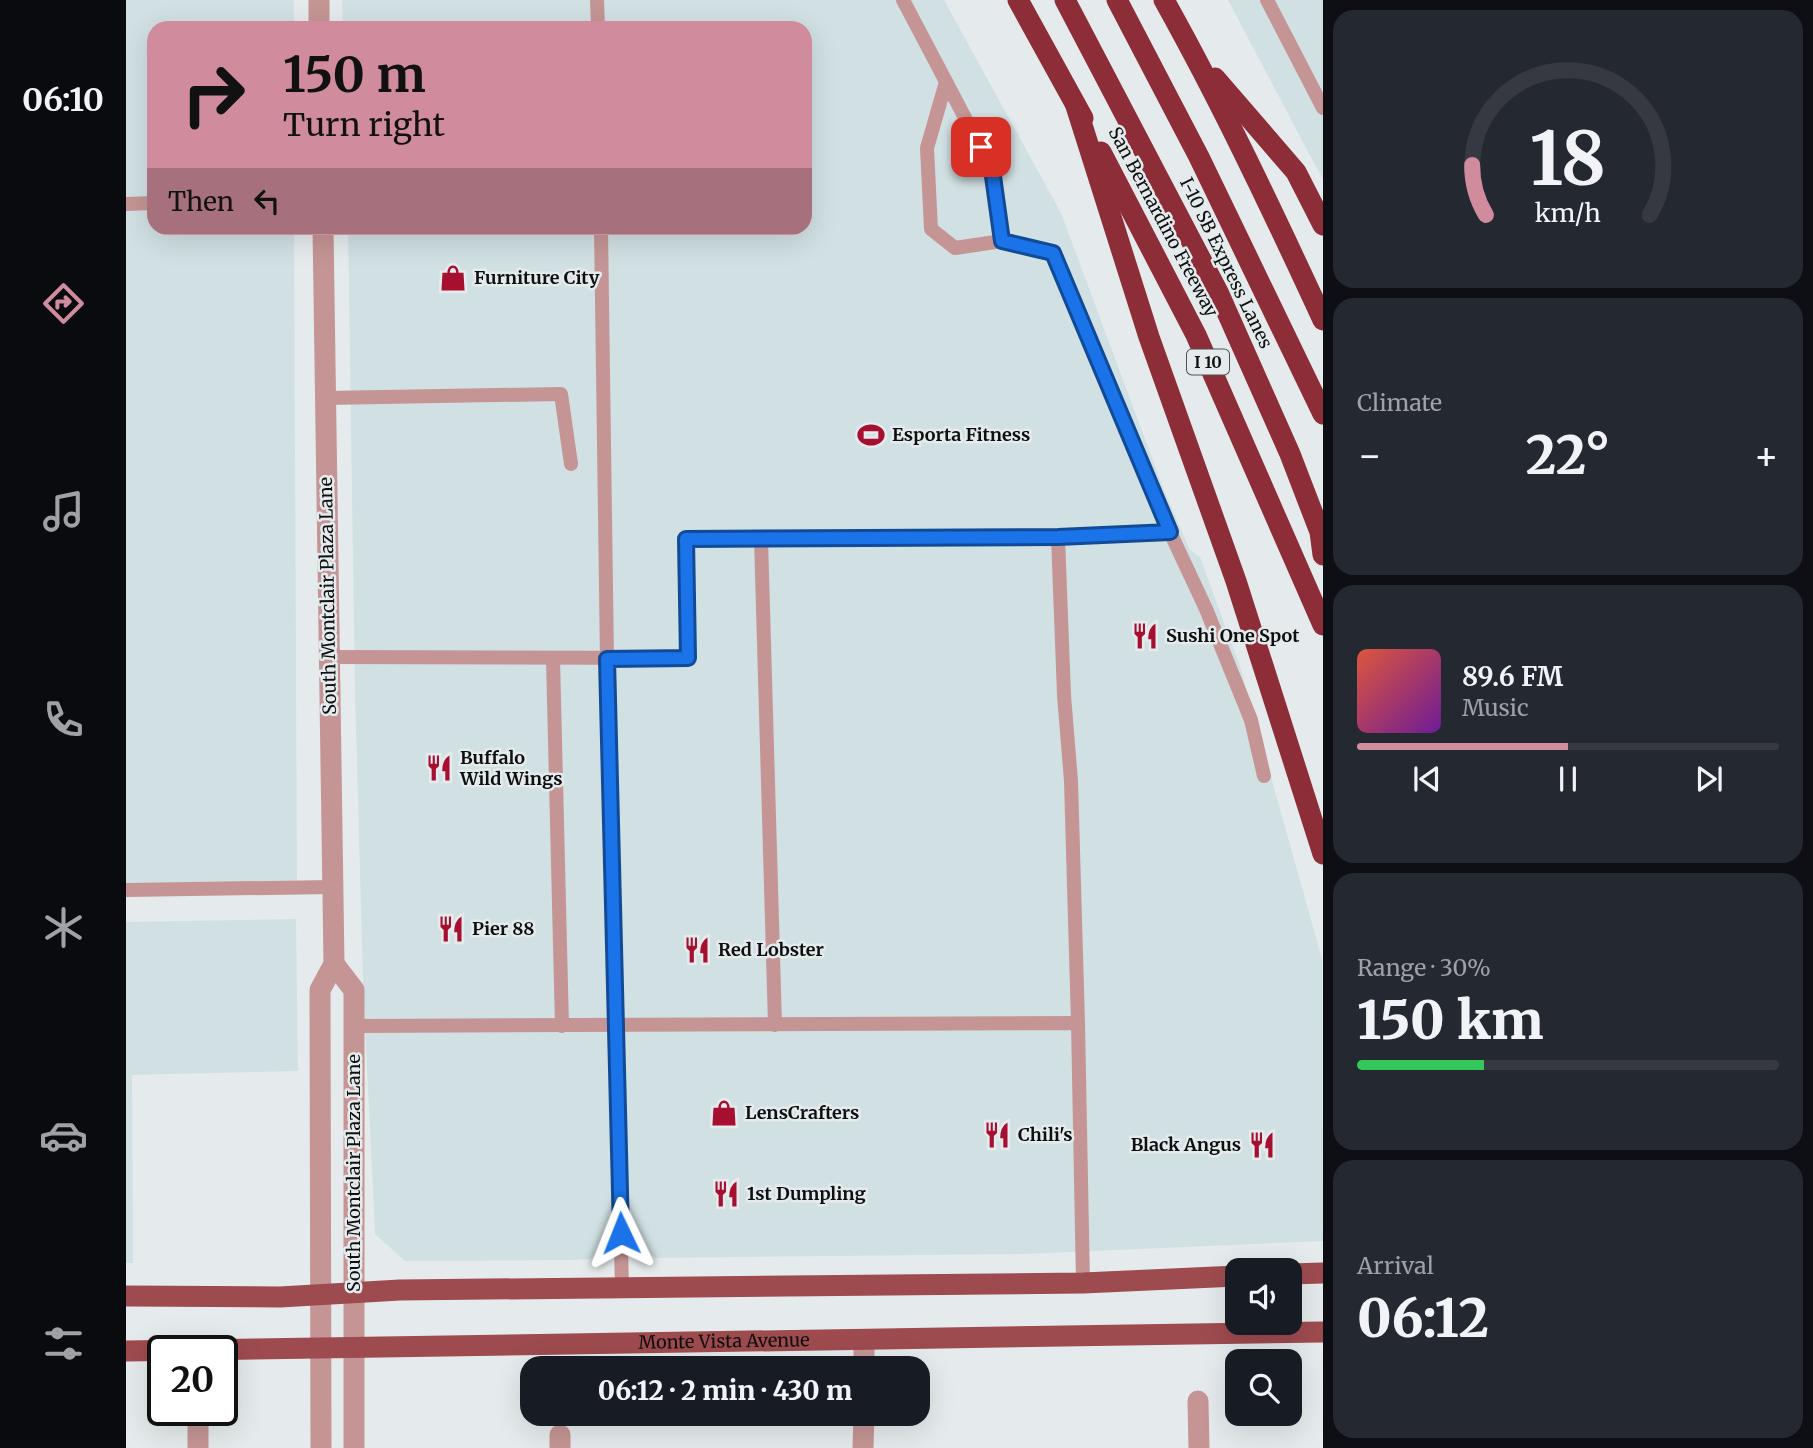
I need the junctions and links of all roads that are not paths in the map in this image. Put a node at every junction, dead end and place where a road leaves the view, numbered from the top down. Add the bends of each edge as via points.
1 (319, 0) edge
2 (597, 0) edge
3 (903, 0) edge
4 (1018, 0) edge
5 (1065, 0) edge
6 (1117, 0) edge
7 (1164, 0) edge
8 (1267, 0) edge
9 (319, 21) edge
10 (598, 21) edge
11 (1193, 52) junction
12 (946, 82) junction
13 (1076, 106) junction
14 (1323, 107) edge
15 (147, 203) edge
16 (126, 204) edge
17 (1323, 225) edge
18 (323, 235) edge
19 (601, 235) edge
20 (1002, 241) junction
21 (1323, 320) edge
22 (325, 398) junction
23 (1323, 414) edge
24 (571, 464) dead end
25 (1170, 532) junction
26 (1058, 537) junction
27 (761, 538) junction
28 (1323, 555) edge
29 (1323, 625) edge
30 (329, 657) junction
31 (553, 659) junction
32 (607, 659) junction
33 (1264, 776) dead end
34 (1323, 854) edge
35 (333, 887) junction
36 (126, 890) edge
37 (334, 964) junction
38 (1079, 1023) junction
39 (775, 1025) junction
40 (354, 1026) junction
41 (562, 1026) junction
42 (616, 1026) junction
43 (1323, 1273) edge
44 (1302, 1274) edge
45 (1225, 1277) edge
46 (1083, 1283) junction
47 (622, 1288) junction
48 (354, 1293) junction
49 (321, 1294) junction
50 (126, 1297) edge
51 (1323, 1332) edge
52 (864, 1341) junction
53 (354, 1347) junction
54 (321, 1348) junction
55 (126, 1351) edge
56 (864, 1356) edge
57 (1198, 1401) dead end
58 (198, 1426) edge
59 (864, 1426) edge
60 (198, 1448) edge
61 (320, 1448) edge
62 (354, 1448) edge
63 (863, 1448) edge
64 (1199, 1448) edge

1 - 9 street
2 - 10 lane
3 - 12 lane
4 - 13 highway, San Bernardino Freeway / I 10
5 - 28 highway, I-10 SB Express Lanes via 1218,292 1290,454 1320,533
6 - 23 highway, I-10 SB Express Lanes
7 - 11 highway
8 - 14 lane
11 - 17 highway via 1296,172
11 - 21 highway
12 - 20 lane via 992,169
12 - 20 lane via 927,148 931,229 955,248
13 - 29 highway, San Bernardino Freeway / I 10 via 1196,335
13 - 34 highway
15 - 16 lane
18 - 22 street, South Montclair Plaza Lane
19 - 32 lane
20 - 25 lane via 1053,253
22 - 24 lane via 561,394
22 - 30 street, South Montclair Plaza Lane
25 - 26 lane
25 - 33 lane via 1251,720
26 - 27 lane
26 - 38 lane
27 - 32 lane via 686,539 688,658
27 - 39 lane
30 - 31 lane
30 - 35 street, South Montclair Plaza Lane
31 - 32 lane
31 - 41 lane
32 - 42 lane
35 - 36 lane
35 - 37 street, South Montclair Plaza Lane
37 - 40 street, South Montclair Plaza Lane via 354,990
37 - 49 street, South Montclair Plaza Lane via 320,990
38 - 39 lane
38 - 46 lane
39 - 42 lane
40 - 41 lane
40 - 48 street, South Montclair Plaza Lane
41 - 42 lane
42 - 47 lane
43 - 44 main road
45 - 46 main road
46 - 47 main road
47 - 48 main road
48 - 49 main road
48 - 53 street, South Montclair Plaza Lane
49 - 50 main road
49 - 54 street, South Montclair Plaza Lane
51 - 52 main road, Monte Vista Avenue
52 - 53 main road, Monte Vista Avenue
52 - 56 street
53 - 54 main road, Monte Vista Avenue
53 - 62 street, South Montclair Plaza Lane
54 - 55 main road, Monte Vista Avenue
54 - 61 street, South Montclair Plaza Lane
57 - 64 street
58 - 60 street
59 - 63 street

